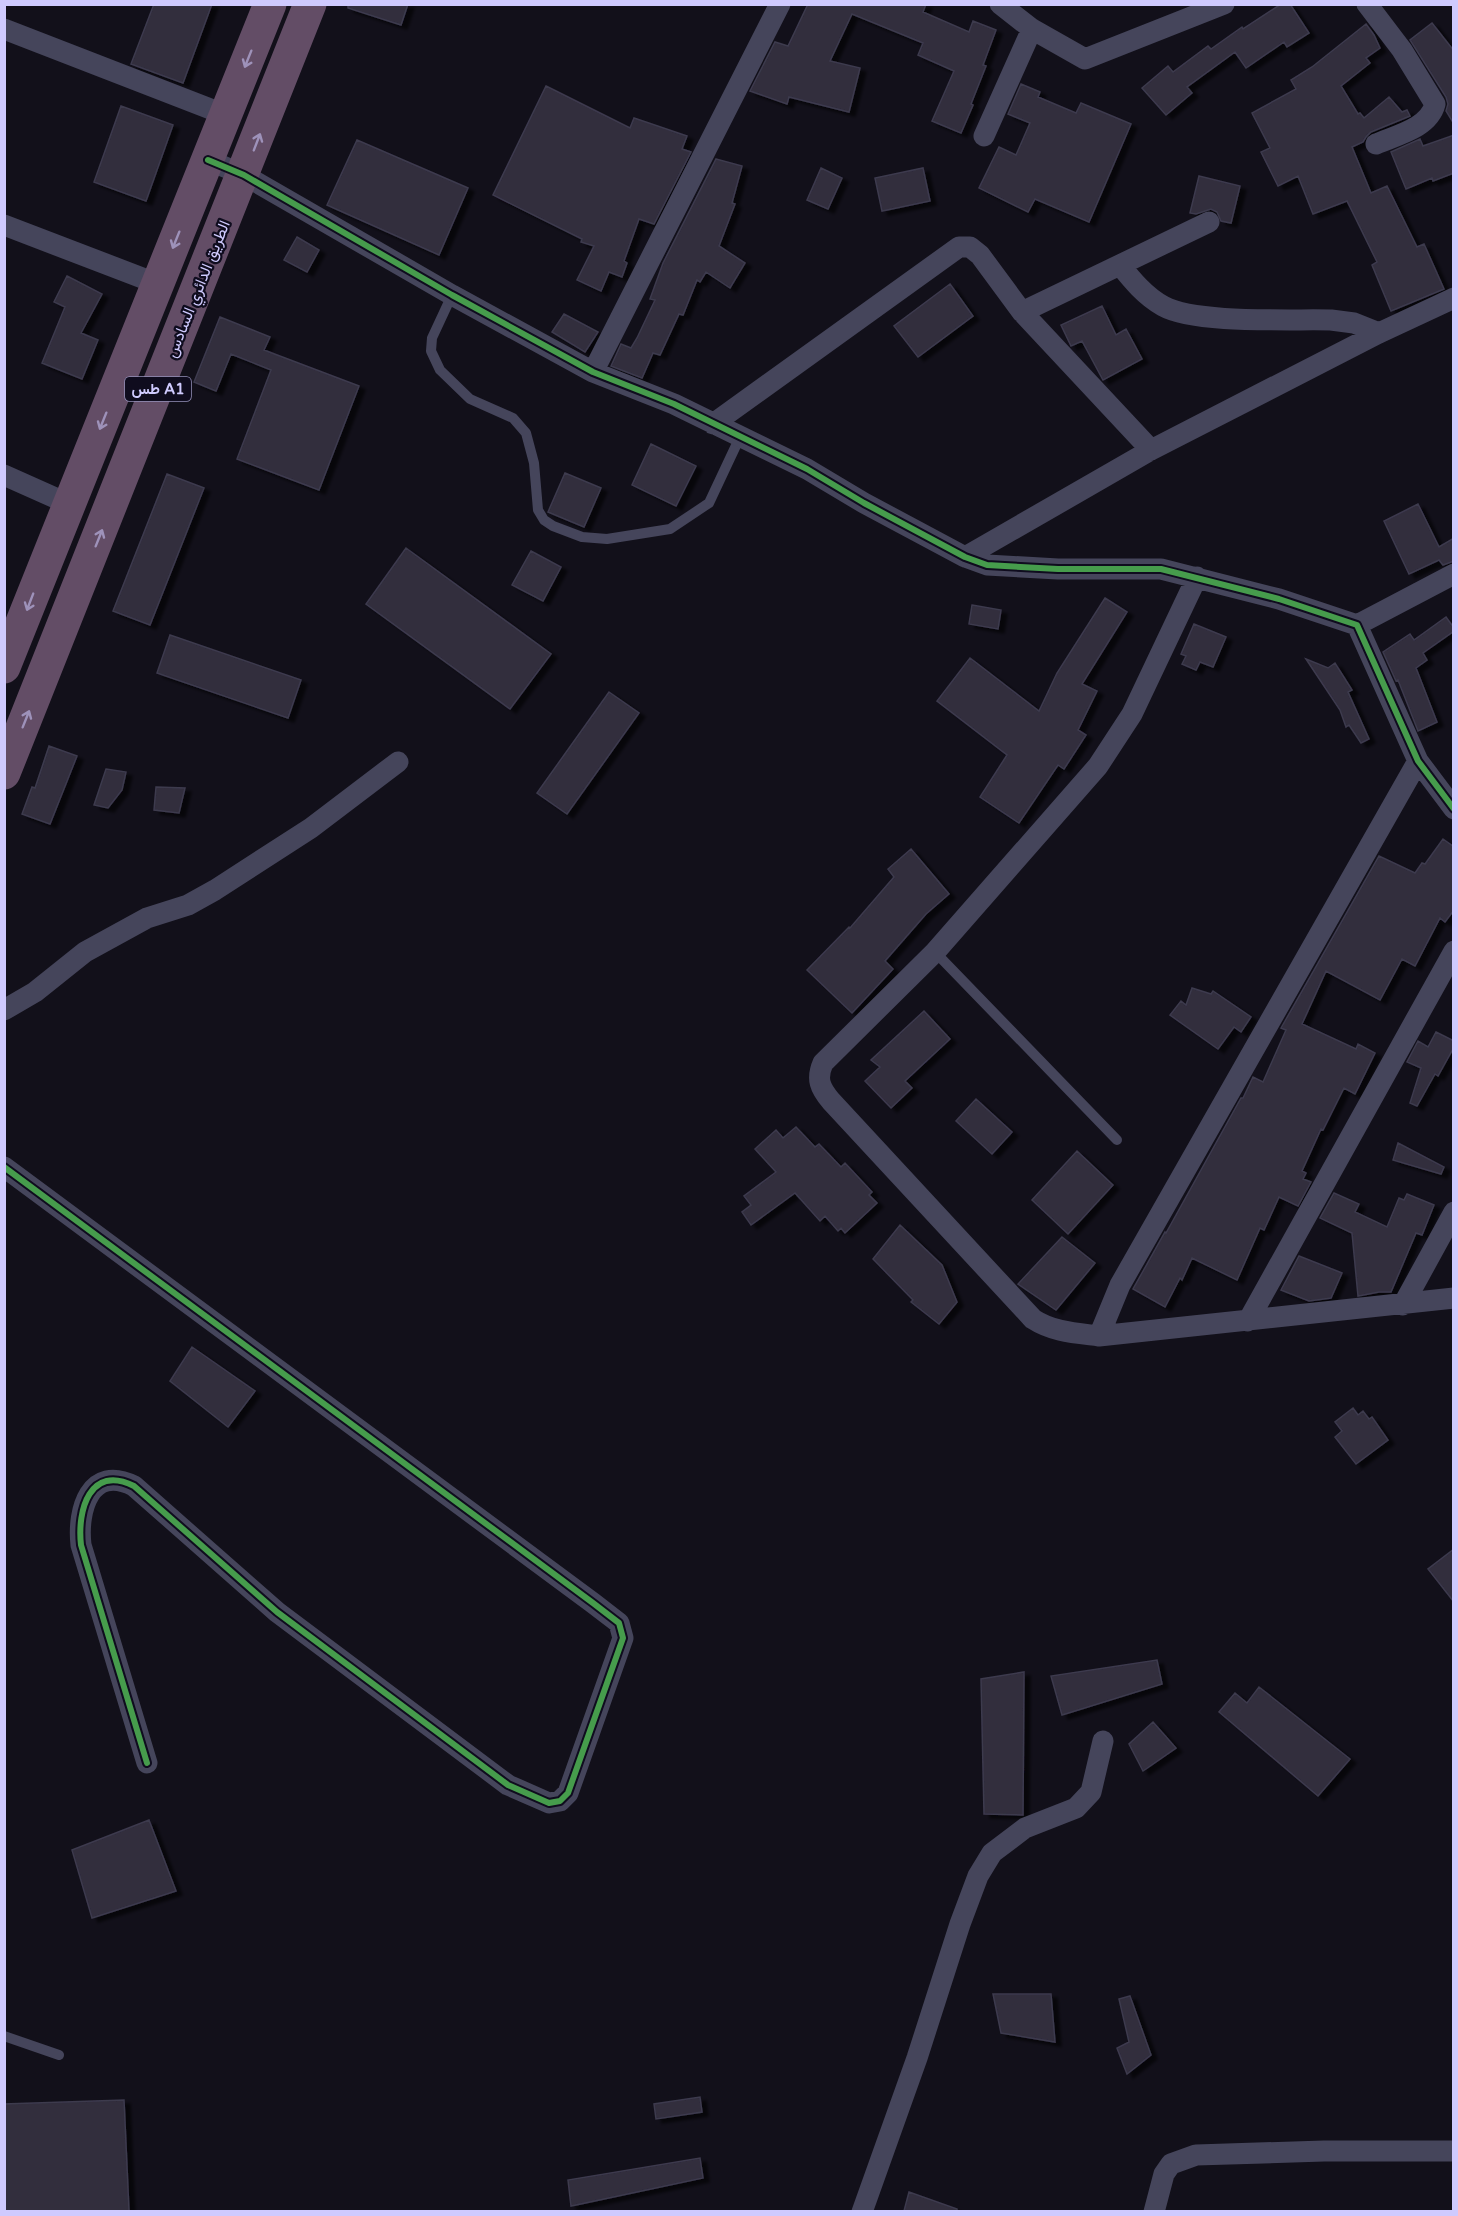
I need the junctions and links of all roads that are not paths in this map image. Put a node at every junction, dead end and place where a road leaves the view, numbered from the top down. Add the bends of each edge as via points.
1 (270, 4) edge
2 (310, 4) edge
3 (780, 4) edge
4 (1000, 4) edge
5 (1224, 4) edge
6 (1367, 4) edge
7 (4, 29) edge
8 (1032, 29) junction
9 (226, 115) junction
10 (984, 136) dead end
11 (1376, 144) dead end
12 (208, 160) junction
13 (244, 175) junction
14 (1209, 222) dead end
15 (4, 225) edge
16 (1120, 265) junction
17 (158, 284) junction
18 (452, 295) junction
19 (1454, 298) edge
20 (1022, 312) junction
21 (1379, 333) junction
22 (593, 372) junction
23 (713, 424) junction
24 (740, 437) junction
25 (1151, 450) junction
26 (4, 475) edge
27 (69, 504) junction
28 (965, 557) junction
29 (1454, 574) edge
30 (1197, 578) junction
31 (1357, 625) junction
32 (4, 668) edge
33 (1418, 761) junction
34 (398, 762) dead end
35 (4, 773) edge
36 (1454, 809) edge
37 (1454, 951) edge
38 (935, 952) junction
39 (4, 1010) edge
40 (1117, 1140) dead end
41 (4, 1167) edge
42 (1454, 1212) edge
43 (1454, 1298) edge
44 (1403, 1305) junction
45 (1248, 1321) junction
46 (1099, 1336) junction
47 (1103, 1741) dead end
48 (147, 1763) dead end
49 (4, 2036) edge
50 (59, 2055) dead end
51 (1454, 2151) edge
52 (862, 2211) edge
53 (1154, 2211) edge

1 -> 9 highway, طس A1
13 -> 2 highway, الطريق الدائري السادس / طس A1
3 - 22 street
4 - 8 street
5 - 8 street via 1085,59
6 - 11 street via 1402,50 1435,104 1424,123
7 - 9 street
8 - 10 street
9 - 12 highway, طس A1
12 - 13 street
12 -> 17 highway, طس A1
13 - 18 street
35 -> 13 highway, الطريق الدائري السادس / طس A1
14 - 16 street
15 - 17 street
16 - 20 street
16 - 21 street via 1138,287 1164,306 1191,315 1331,320 1354,323
17 -> 27 highway, طس A1
18 - 22 street
18 - 24 lane via 432,338 431,351 440,370 470,399 513,418 526,433 534,463 538,510 553,526 582,537 607,539 670,529 710,502
19 - 21 street
20 - 23 street via 980,255 970,246 959,247
20 - 25 street
21 - 25 street
22 - 23 street
23 - 24 street
24 - 28 street via 807,468
25 - 28 street
26 - 27 street
27 -> 32 highway, طس A1
28 - 30 street via 987,565 1161,569
29 - 31 street
30 - 31 street
30 - 38 street via 1132,714 1098,766
31 - 33 street
33 - 36 street
33 - 46 street via 1120,1286
34 - 39 street via 311,828 215,890 188,905 147,918 85,952 35,992
37 - 45 street
38 - 40 lane
38 - 46 street via 823,1063 818,1073 823,1092 1033,1319 1060,1331
41 - 48 street via 593,1603 619,1623 623,1638 568,1793 560,1802 549,1803 508,1785 277,1612 134,1486 119,1480 101,1481 88,1495 79,1533
42 - 44 street
43 - 44 street
44 - 45 street
45 - 46 street
47 - 52 street via 1091,1792 1076,1808 1025,1827 992,1853 978,1876
49 - 50 lane
51 - 53 street via 1196,2155 1171,2164 1164,2174

